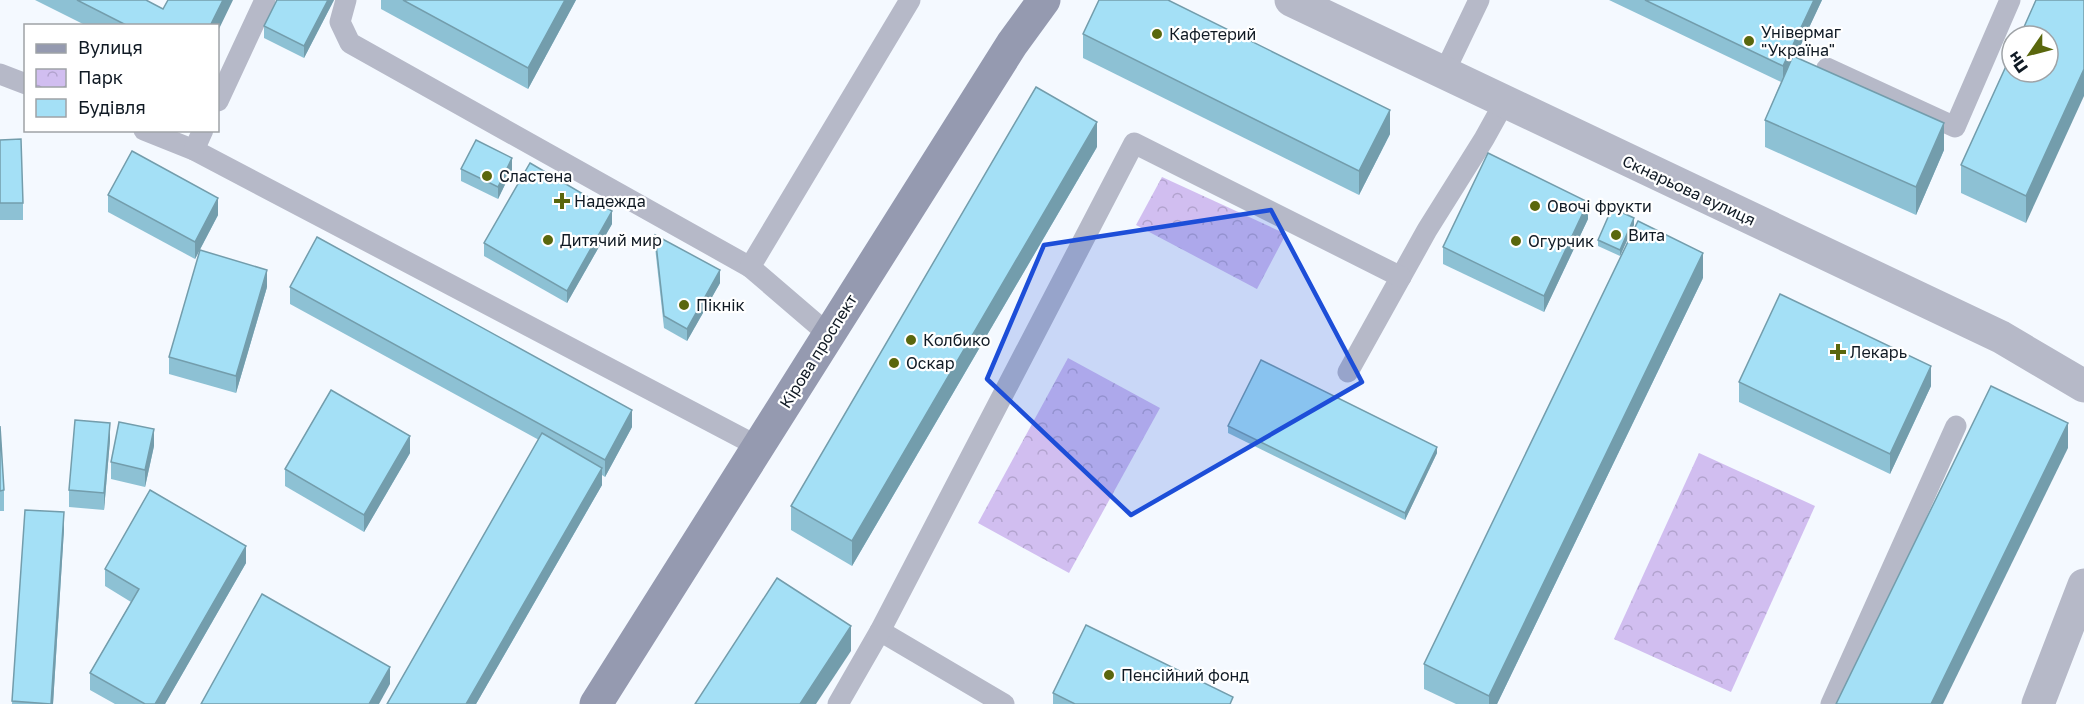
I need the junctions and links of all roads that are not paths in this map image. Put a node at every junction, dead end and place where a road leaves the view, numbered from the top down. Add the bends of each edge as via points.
1 (265, 0) edge
2 (346, 0) edge
3 (910, 0) edge
4 (1044, 0) edge
5 (1291, 0) edge
6 (1479, 0) edge
7 (2010, 0) edge
8 (1827, 68) edge
9 (1444, 73) junction
10 (0, 74) edge
11 (24, 83) edge
12 (219, 98) edge
13 (1504, 103) junction
14 (149, 132) edge
15 (202, 132) edge
16 (194, 150) junction
17 (750, 267) junction
18 (1401, 277) junction
19 (828, 334) junction
20 (1348, 372) dead end
21 (2084, 386) edge
22 (1956, 426) dead end
23 (759, 447) junction
24 (2084, 585) edge
25 (880, 631) junction
26 (596, 704) edge
27 (838, 704) edge
28 (1004, 704) edge
29 (1831, 704) edge
30 (2038, 704) edge

1 - 12 lane
2 - 17 lane via 340,22 350,43
3 - 17 lane
4 - 19 street, Кірова проспект
5 - 9 street, Скнарьова вулиця
6 - 9 lane
7 - 8 lane via 1955,127
9 - 13 street, Скнарьова вулиця
10 - 11 lane
13 - 18 lane
13 - 21 street, Скнарьова вулиця via 2001,337
14 - 16 lane
15 - 16 lane
16 - 23 lane
17 - 19 lane
18 - 20 lane
18 - 25 lane via 1134,143
19 - 23 street, Кірова проспект
22 - 29 lane
23 - 26 street, Кірова проспект
24 - 30 street
25 - 27 lane
25 - 28 lane

